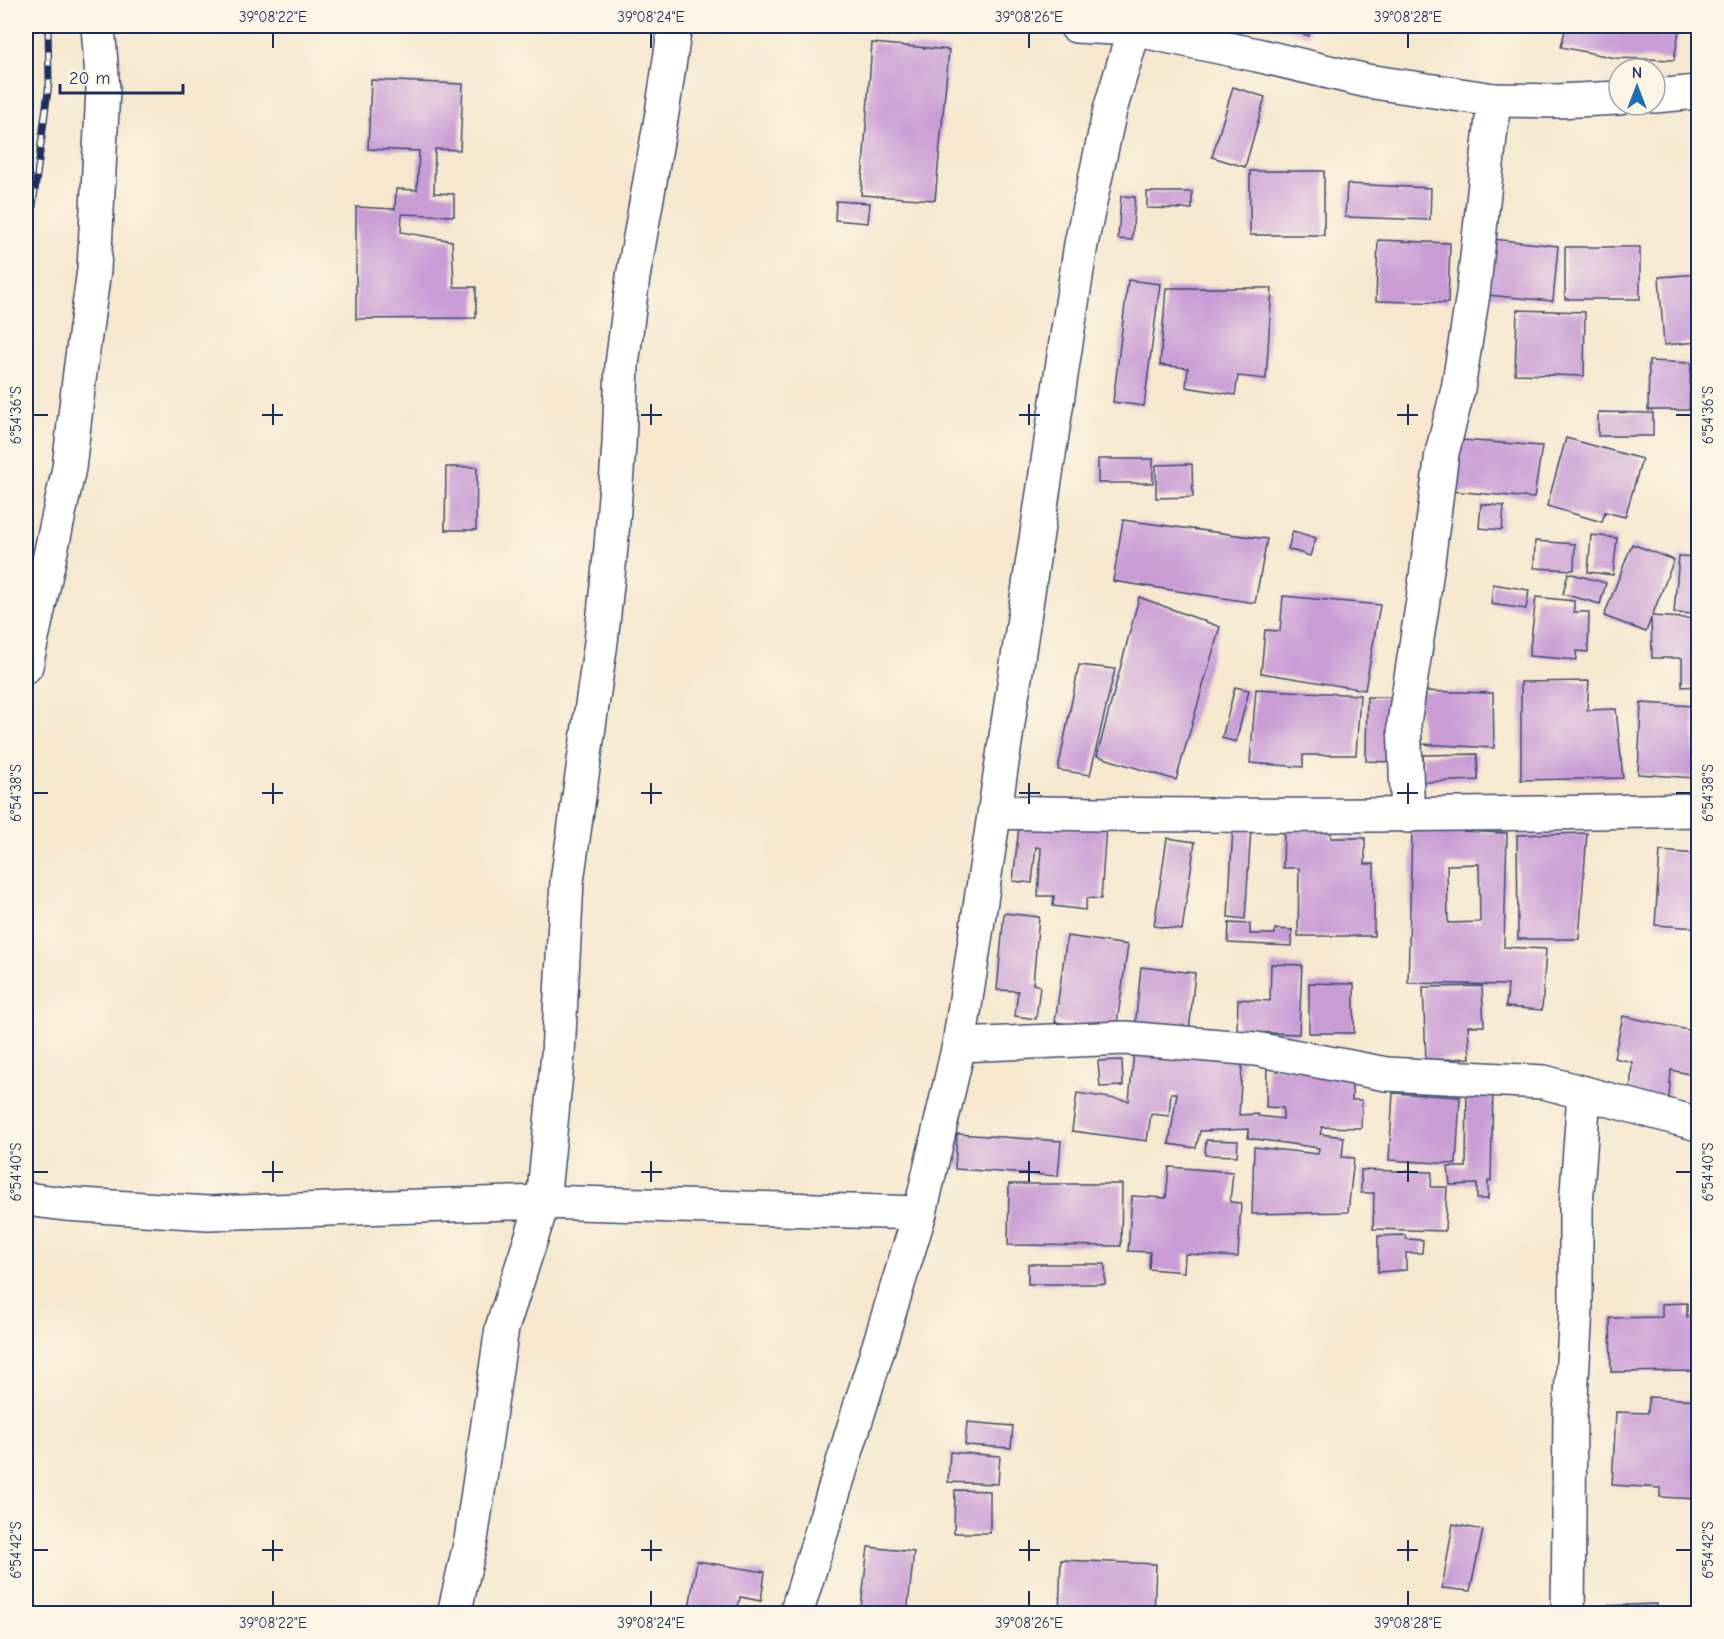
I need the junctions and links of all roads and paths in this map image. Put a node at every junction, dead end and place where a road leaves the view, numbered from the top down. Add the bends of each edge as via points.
1 (98, 26) edge
2 (675, 26) edge
3 (1076, 26) edge
4 (1134, 27) edge
5 (1698, 92) edge
6 (1667, 95) edge
7 (1607, 99) edge
8 (1494, 100) junction
9 (26, 666) edge
10 (1698, 810) edge
11 (995, 812) junction
12 (1408, 816) junction
13 (959, 1045) junction
14 (1584, 1093) junction
15 (1698, 1124) edge
16 (26, 1199) edge
17 (543, 1202) junction
18 (920, 1213) junction
19 (454, 1614) edge
20 (796, 1614) edge
21 (1568, 1614) edge

1 - 9 street via 103,89 94,270 69,468
2 - 17 street via 622,365 610,559 567,881 558,1054
3 - 4 street
4 - 8 street via 1367,81
4 - 11 street via 1110,110 1081,244
5 - 6 street
7 - 8 street
8 - 12 street via 1473,294 1458,389 1442,453 1404,723
10 - 12 street
11 - 12 street
11 - 13 street
13 - 14 street via 1124,1038 1256,1049 1386,1074 1544,1082
13 - 18 street
14 - 15 street
14 - 21 street via 1576,1206
16 - 17 street via 208,1213
17 - 18 street
17 - 19 street via 502,1328 471,1540
18 - 20 street

